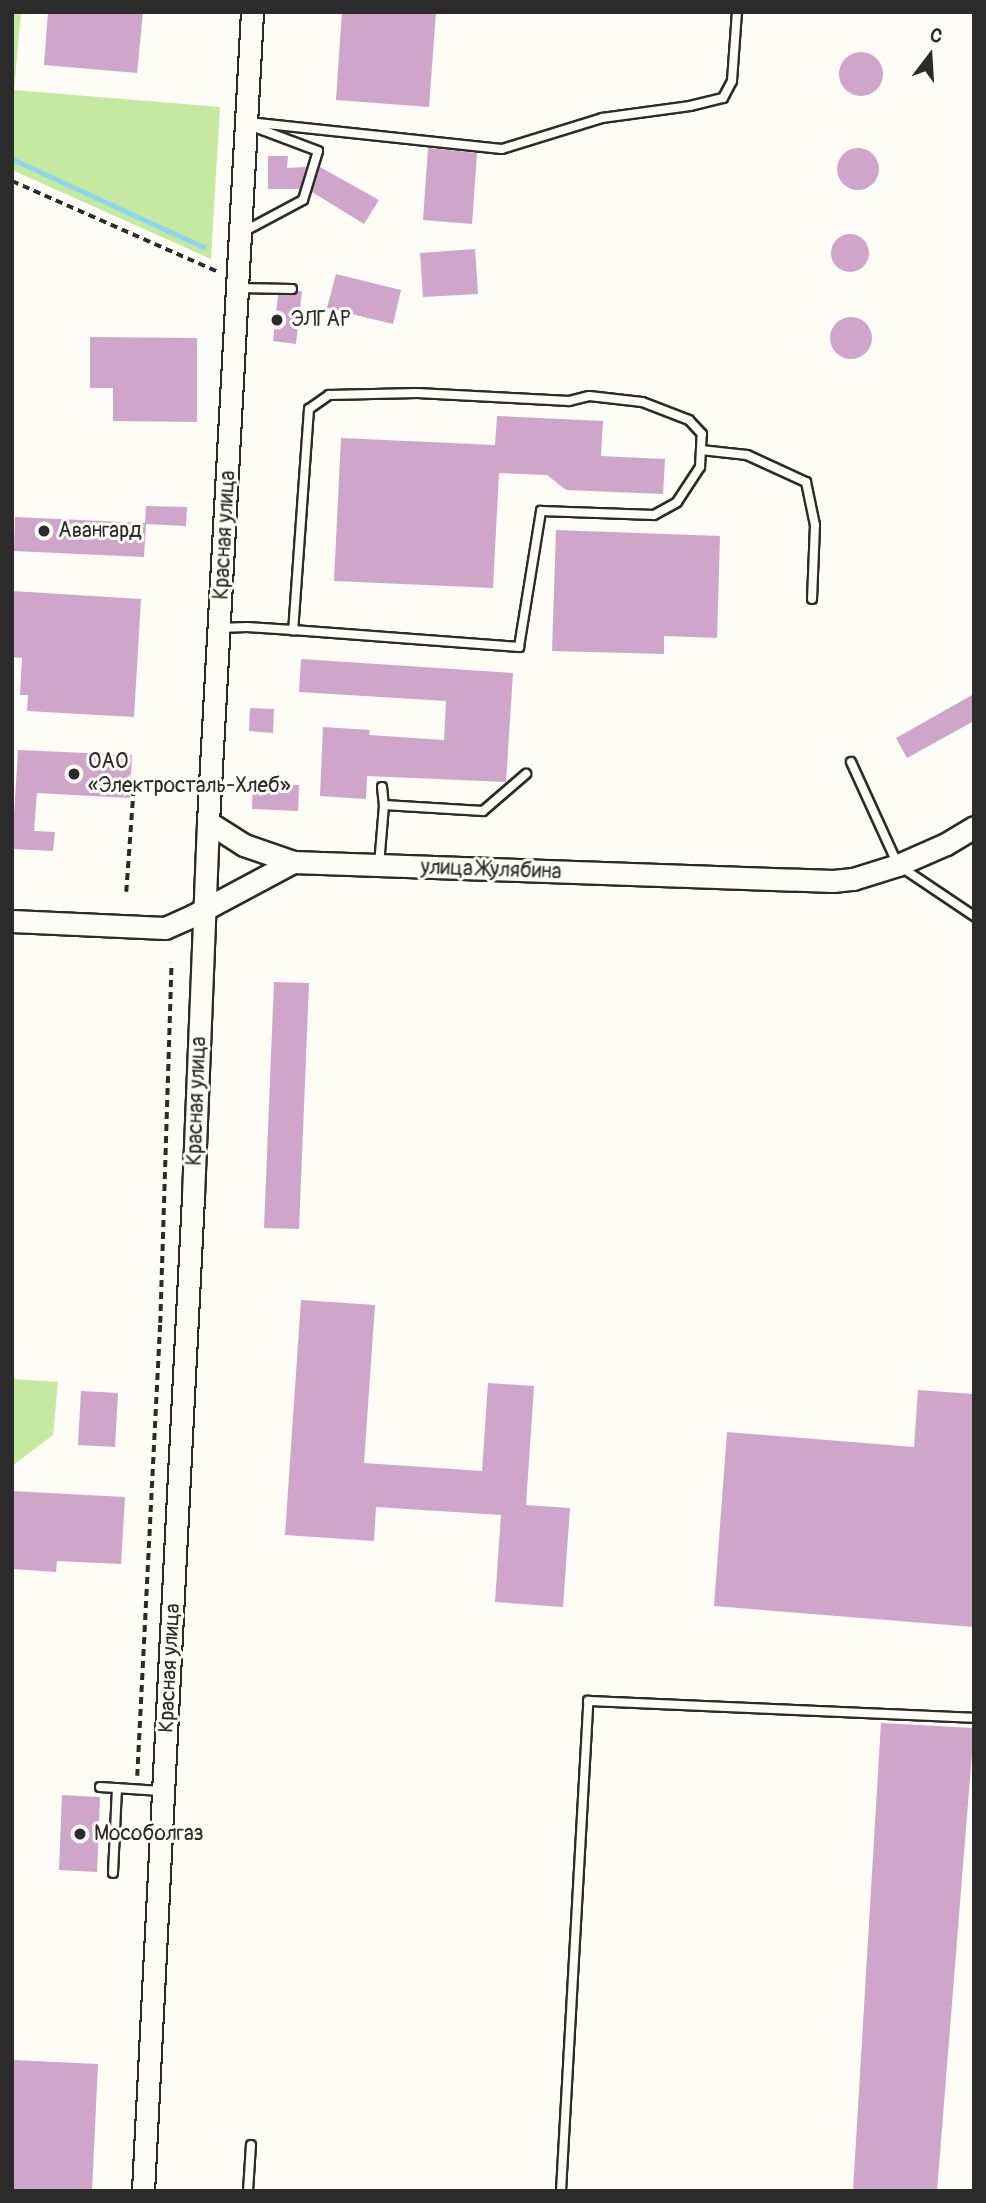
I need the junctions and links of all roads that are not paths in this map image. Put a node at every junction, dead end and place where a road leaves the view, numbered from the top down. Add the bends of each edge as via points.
1 (252, 12) edge
2 (737, 12) edge
3 (245, 122) junction
4 (241, 234) junction
5 (237, 288) junction
6 (292, 289) dead end
7 (701, 450) junction
8 (812, 599) dead end
9 (220, 628) junction
10 (293, 630) junction
11 (851, 762) dead end
12 (526, 774) dead end
13 (382, 787) dead end
14 (384, 805) junction
15 (208, 822) junction
16 (974, 827) edge
17 (293, 862) junction
18 (379, 865) junction
19 (898, 865) junction
20 (204, 909) junction
21 (974, 916) edge
22 (12, 921) edge
23 (974, 1718) edge
24 (100, 1787) dead end
25 (117, 1788) junction
26 (164, 1791) junction
27 (113, 1873) dead end
28 (251, 2145) dead end
29 (143, 2191) edge
30 (248, 2191) edge
31 (561, 2191) edge

1 - 3 main road, Красная улица
2 - 3 lane via 732,81 723,98 602,118 502,149
3 - 4 main road, Красная улица
3 - 4 lane via 318,151 303,200
4 - 5 main road, Красная улица
5 - 6 lane
5 - 9 main road, Красная улица
7 - 8 lane via 747,455 806,482 815,524
7 - 10 lane via 700,467 677,502 654,515 541,511 519,647
7 - 10 lane via 702,434 689,420 642,402 589,396 569,401 417,393 329,394 309,409
9 - 10 lane
9 - 15 main road, Красная улица
11 - 19 lane
12 - 14 lane via 483,811
13 - 14 lane
14 - 18 lane
15 - 17 main road via 244,845
15 - 20 main road, Красная улица
16 - 19 main road, улица Жулябина
17 - 18 main road, улица Жулябина
17 - 20 main road, улица Жулябина
18 - 19 main road, улица Жулябина via 796,882 853,879
19 - 21 lane
20 - 22 main road, улица Жулябина via 165,928
20 - 26 main road, Красная улица
23 - 31 lane via 588,1701
24 - 25 lane
25 - 26 lane
25 - 27 lane
26 - 29 main road, Красная улица
28 - 30 lane

